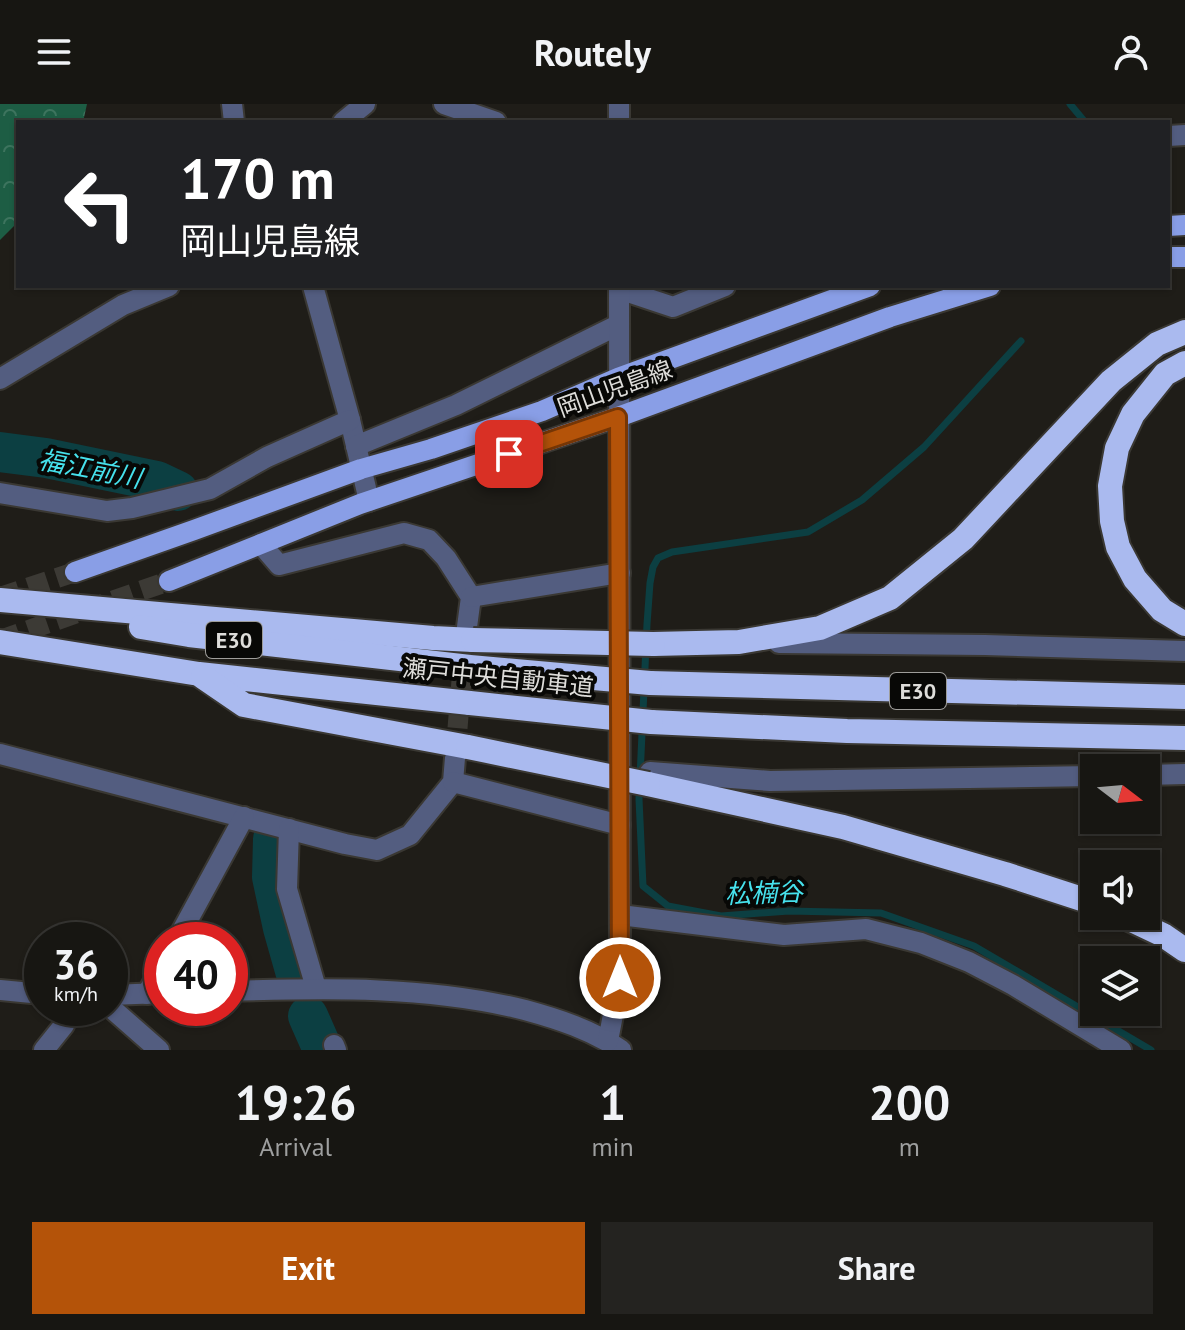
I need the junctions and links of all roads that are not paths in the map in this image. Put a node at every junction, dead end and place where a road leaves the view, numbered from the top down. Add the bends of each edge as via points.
1 (365, 104) edge
2 (444, 104) edge
3 (345, 120) edge
4 (490, 120) edge
5 (164, 288) edge
6 (314, 288) edge
7 (619, 288) edge
8 (622, 288) edge
9 (720, 288) edge
10 (865, 288) edge
11 (984, 288) edge
12 (618, 325) junction
13 (1185, 332) edge
14 (1185, 363) edge
15 (618, 378) junction
16 (0, 379) edge
17 (618, 417) junction
18 (350, 420) junction
19 (356, 446) junction
20 (361, 469) junction
21 (0, 493) edge
22 (369, 501) junction
23 (261, 544) junction
24 (75, 572) tunnel mouth
25 (620, 573) junction
26 (169, 581) tunnel mouth
27 (471, 597) junction
28 (0, 602) edge
29 (1185, 624) edge
30 (470, 633) junction
31 (0, 642) edge
32 (739, 642) junction
33 (1185, 651) edge
34 (199, 674) junction
35 (1185, 697) edge
36 (1185, 738) edge
37 (462, 752) junction
38 (0, 754) edge
39 (1185, 774) edge
40 (1160, 775) edge
41 (1080, 776) edge
42 (649, 778) junction
43 (453, 782) junction
44 (244, 817) junction
45 (620, 825) junction
46 (289, 829) junction
47 (1080, 898) edge
48 (620, 915) junction
49 (187, 922) edge
50 (1152, 930) edge
51 (1185, 950) edge
52 (316, 988) junction
53 (0, 990) edge
54 (248, 990) edge
55 (24, 992) edge
56 (128, 1023) edge
57 (63, 1026) edge
58 (614, 1046) edge
59 (44, 1050) edge
60 (159, 1050) edge
61 (1121, 1050) edge

1 - 3 street
2 - 4 street
5 - 16 street via 123,305
6 - 18 street
7 - 12 street
8 - 9 street via 673,307
10 - 15 main road, 岡山児島線
11 - 17 main road, 岡山児島線
12 - 15 street
12 - 19 street via 456,405
13 - 32 highway via 1157,344 1111,381 963,539 890,598 820,628
14 - 29 highway via 1165,374 1133,414 1117,448 1110,486 1118,547 1135,579 1162,610
15 - 17 street
15 - 20 main road, 岡山児島線 via 542,411
17 - 22 main road, 岡山児島線
17 - 25 street
18 - 19 street
18 - 21 street via 210,489 132,508 107,511
19 - 20 street
20 - 22 street
20 - 24 main road, 岡山児島線
22 - 23 main road, 岡山児島線
23 - 26 main road, 岡山児島線
23 - 27 street via 279,565 404,533 429,540
25 - 27 street
25 - 45 street
27 - 30 street
28 - 30 highway via 433,638
28 - 35 highway, 瀬戸中央自動車道 / E30, bridge via 189,635 650,683
30 - 32 highway, bridge via 653,644
31 - 34 highway, 瀬戸中央自動車道 / E30
32 - 33 street
34 - 36 highway, 瀬戸中央自動車道 / E30, bridge via 651,722
34 - 37 highway via 244,705
37 - 42 highway, bridge
37 - 43 street
38 - 44 street
39 - 40 street
41 - 42 street
42 - 47 highway via 843,827
43 - 45 street
43 - 46 street via 410,835 377,850
44 - 46 street
44 - 49 street
45 - 48 street
46 - 52 street via 287,889
48 - 58 street
48 - 61 street via 784,935 866,929 921,943 1013,985
50 - 51 highway
52 - 54 street
52 - 58 street via 463,997 555,1018
53 - 55 street
56 - 60 street
57 - 59 street

